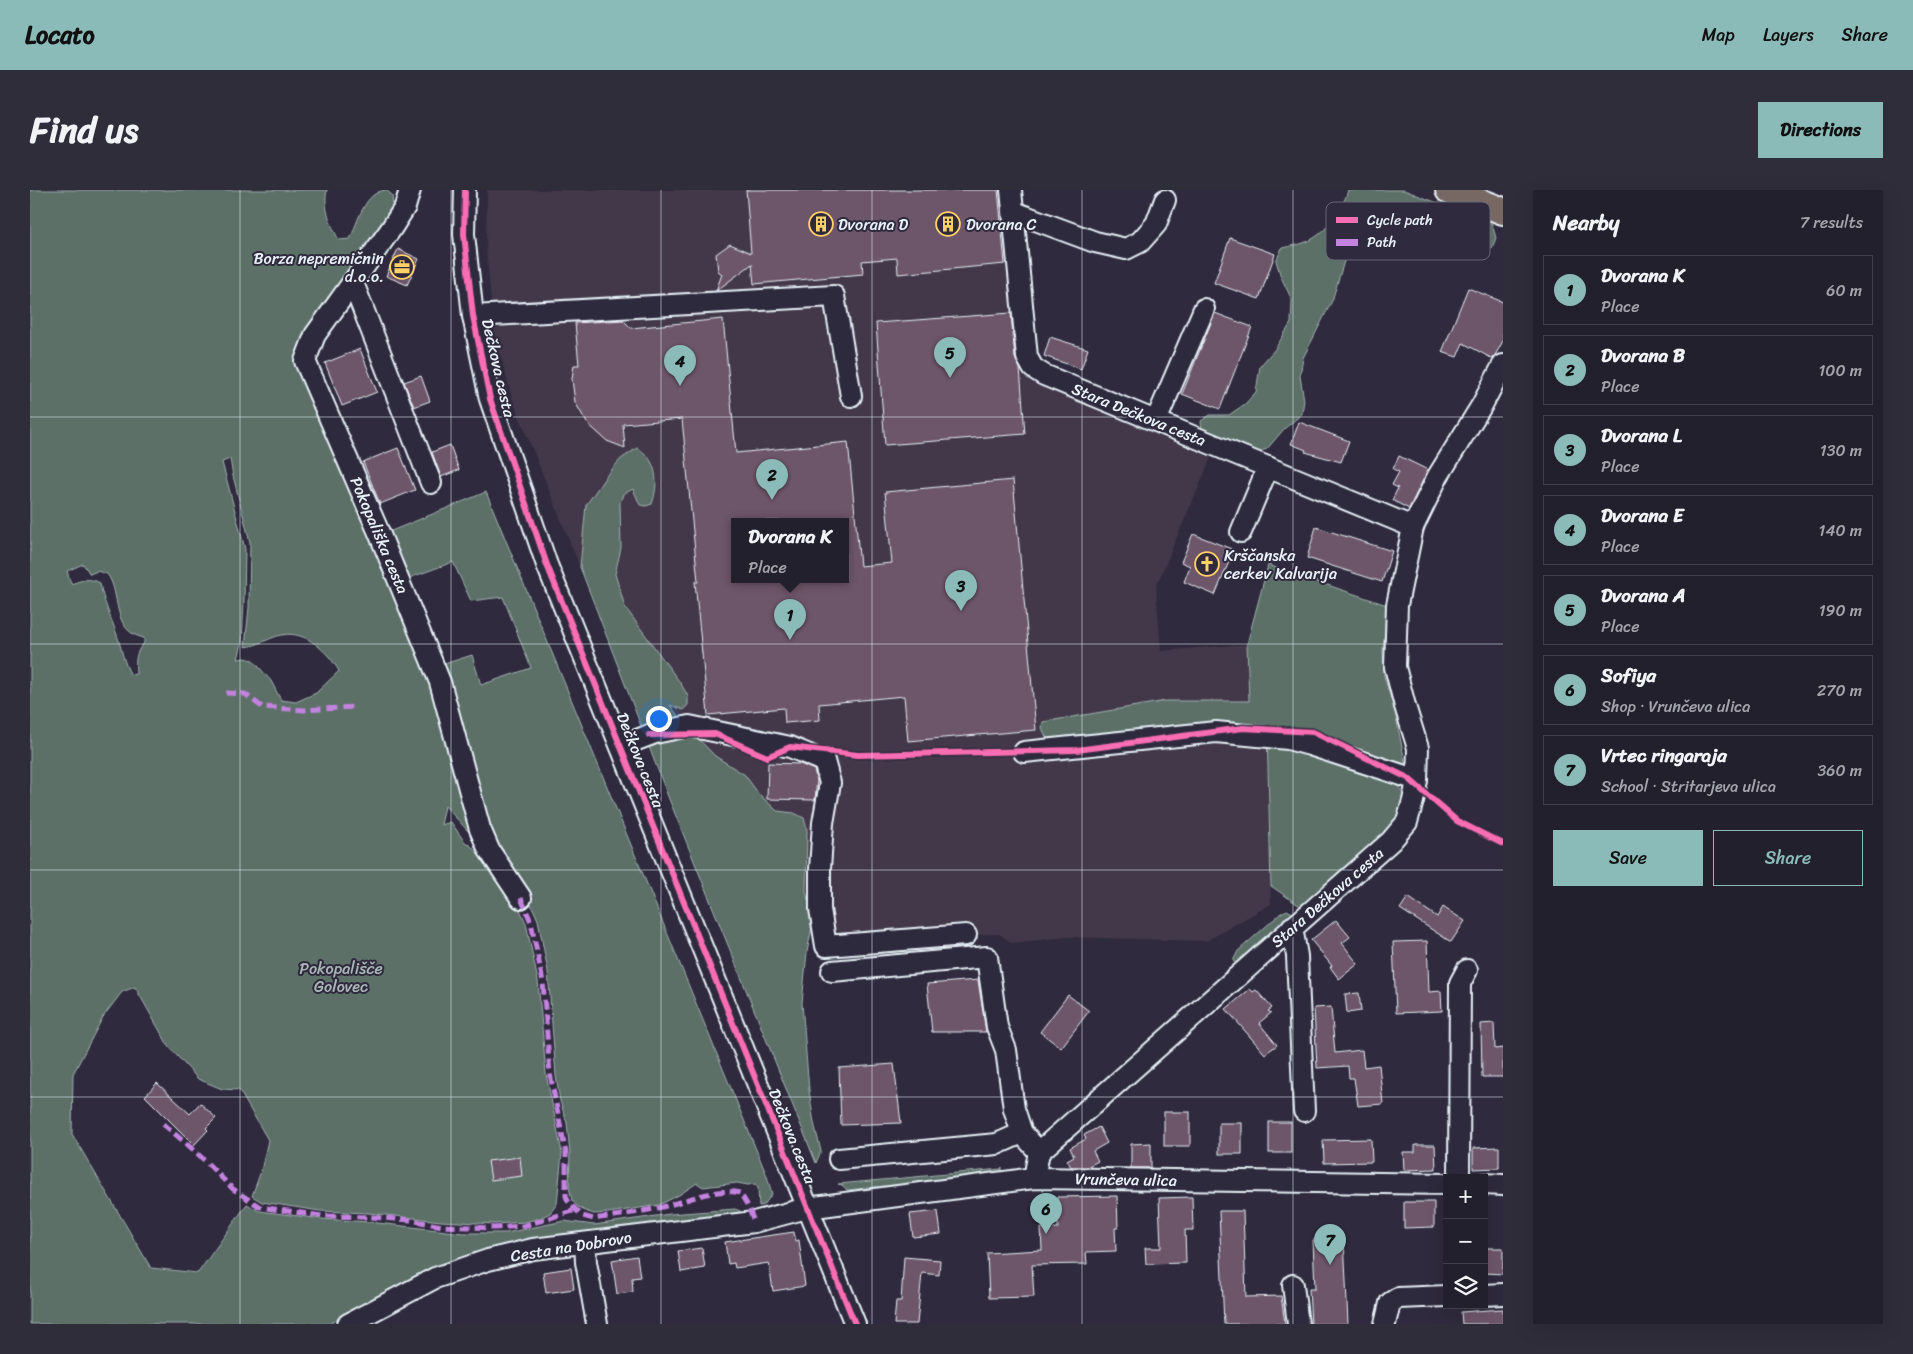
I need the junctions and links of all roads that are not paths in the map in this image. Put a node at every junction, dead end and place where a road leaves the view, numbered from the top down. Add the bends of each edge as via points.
1 (410, 190) edge
2 (465, 190) edge
3 (1011, 190) edge
4 (1449, 190) edge
5 (1165, 200) dead end
6 (1478, 202) edge
7 (1490, 207) edge
8 (1014, 212) junction
9 (1503, 212) edge
10 (353, 283) junction
11 (1204, 310) dead end
12 (473, 316) junction
13 (1503, 364) edge
14 (851, 396) dead end
15 (1156, 421) junction
16 (1268, 467) junction
17 (432, 483) dead end
18 (1414, 527) junction
19 (1241, 532) dead end
20 (621, 746) junction
21 (1024, 752) dead end
22 (1417, 780) junction
23 (521, 898) dead end
24 (1292, 927) junction
25 (966, 935) dead end
26 (1467, 970) dead end
27 (832, 971) dead end
28 (1304, 1111) dead end
29 (1022, 1133) junction
30 (1039, 1152) junction
31 (839, 1159) dead end
32 (1459, 1174) edge
33 (1034, 1178) junction
34 (1443, 1184) edge
35 (1488, 1184) edge
36 (1503, 1185) edge
37 (807, 1208) junction
38 (584, 1243) junction
39 (1293, 1285) dead end
40 (1503, 1294) edge
41 (1488, 1295) edge
42 (1443, 1296) edge
43 (348, 1324) edge
44 (597, 1324) edge
45 (855, 1324) edge
46 (1298, 1324) edge
47 (1385, 1324) edge

1 - 10 street, Pokopališka cesta via 405,207 392,229
2 - 12 street, Dečkova cesta via 464,234
3 - 8 street, Stara Dečkova cesta
4 - 6 main road
5 - 8 street via 1156,224 1140,242 1126,249 1095,242
7 - 9 main road
8 - 15 street, Stara Dečkova cesta via 1027,357 1033,368
10 - 17 street
10 - 23 street, Pokopališka cesta via 316,335 305,361 440,682 480,829 489,850
11 - 15 street
12 - 14 street via 834,296
12 - 20 street, Dečkova cesta via 490,399 546,565
13 - 18 street, Stara Dečkova cesta via 1438,476
15 - 16 street, Stara Dečkova cesta
16 - 18 street, Stara Dečkova cesta
16 - 19 street
18 - 22 street, Stara Dečkova cesta via 1397,605 1395,667 1418,748
20 - 25 street via 655,733 689,726 790,747 824,761 830,783 820,869 820,909 826,946
20 - 37 street, Dečkova cesta
21 - 22 street via 1216,732 1288,739
22 - 24 street, Stara Dečkova cesta via 1407,822 1391,841
24 - 28 street via 1297,956
24 - 30 street, Stara Dečkova cesta
26 - 32 street via 1460,983
27 - 29 street via 987,957 997,1027 1006,1050 1014,1109
29 - 30 street
29 - 31 street via 997,1144
30 - 33 street
33 - 34 street, Vrunčeva ulica
33 - 37 street, Vrunčeva ulica
35 - 36 street
37 - 38 street, Cesta na Dobrovo via 754,1222
37 - 45 street, Dečkova cesta
38 - 43 street, Cesta na Dobrovo via 488,1260 435,1278
38 - 44 street
39 - 46 street
40 - 41 street
42 - 47 street via 1398,1298 1390,1303

